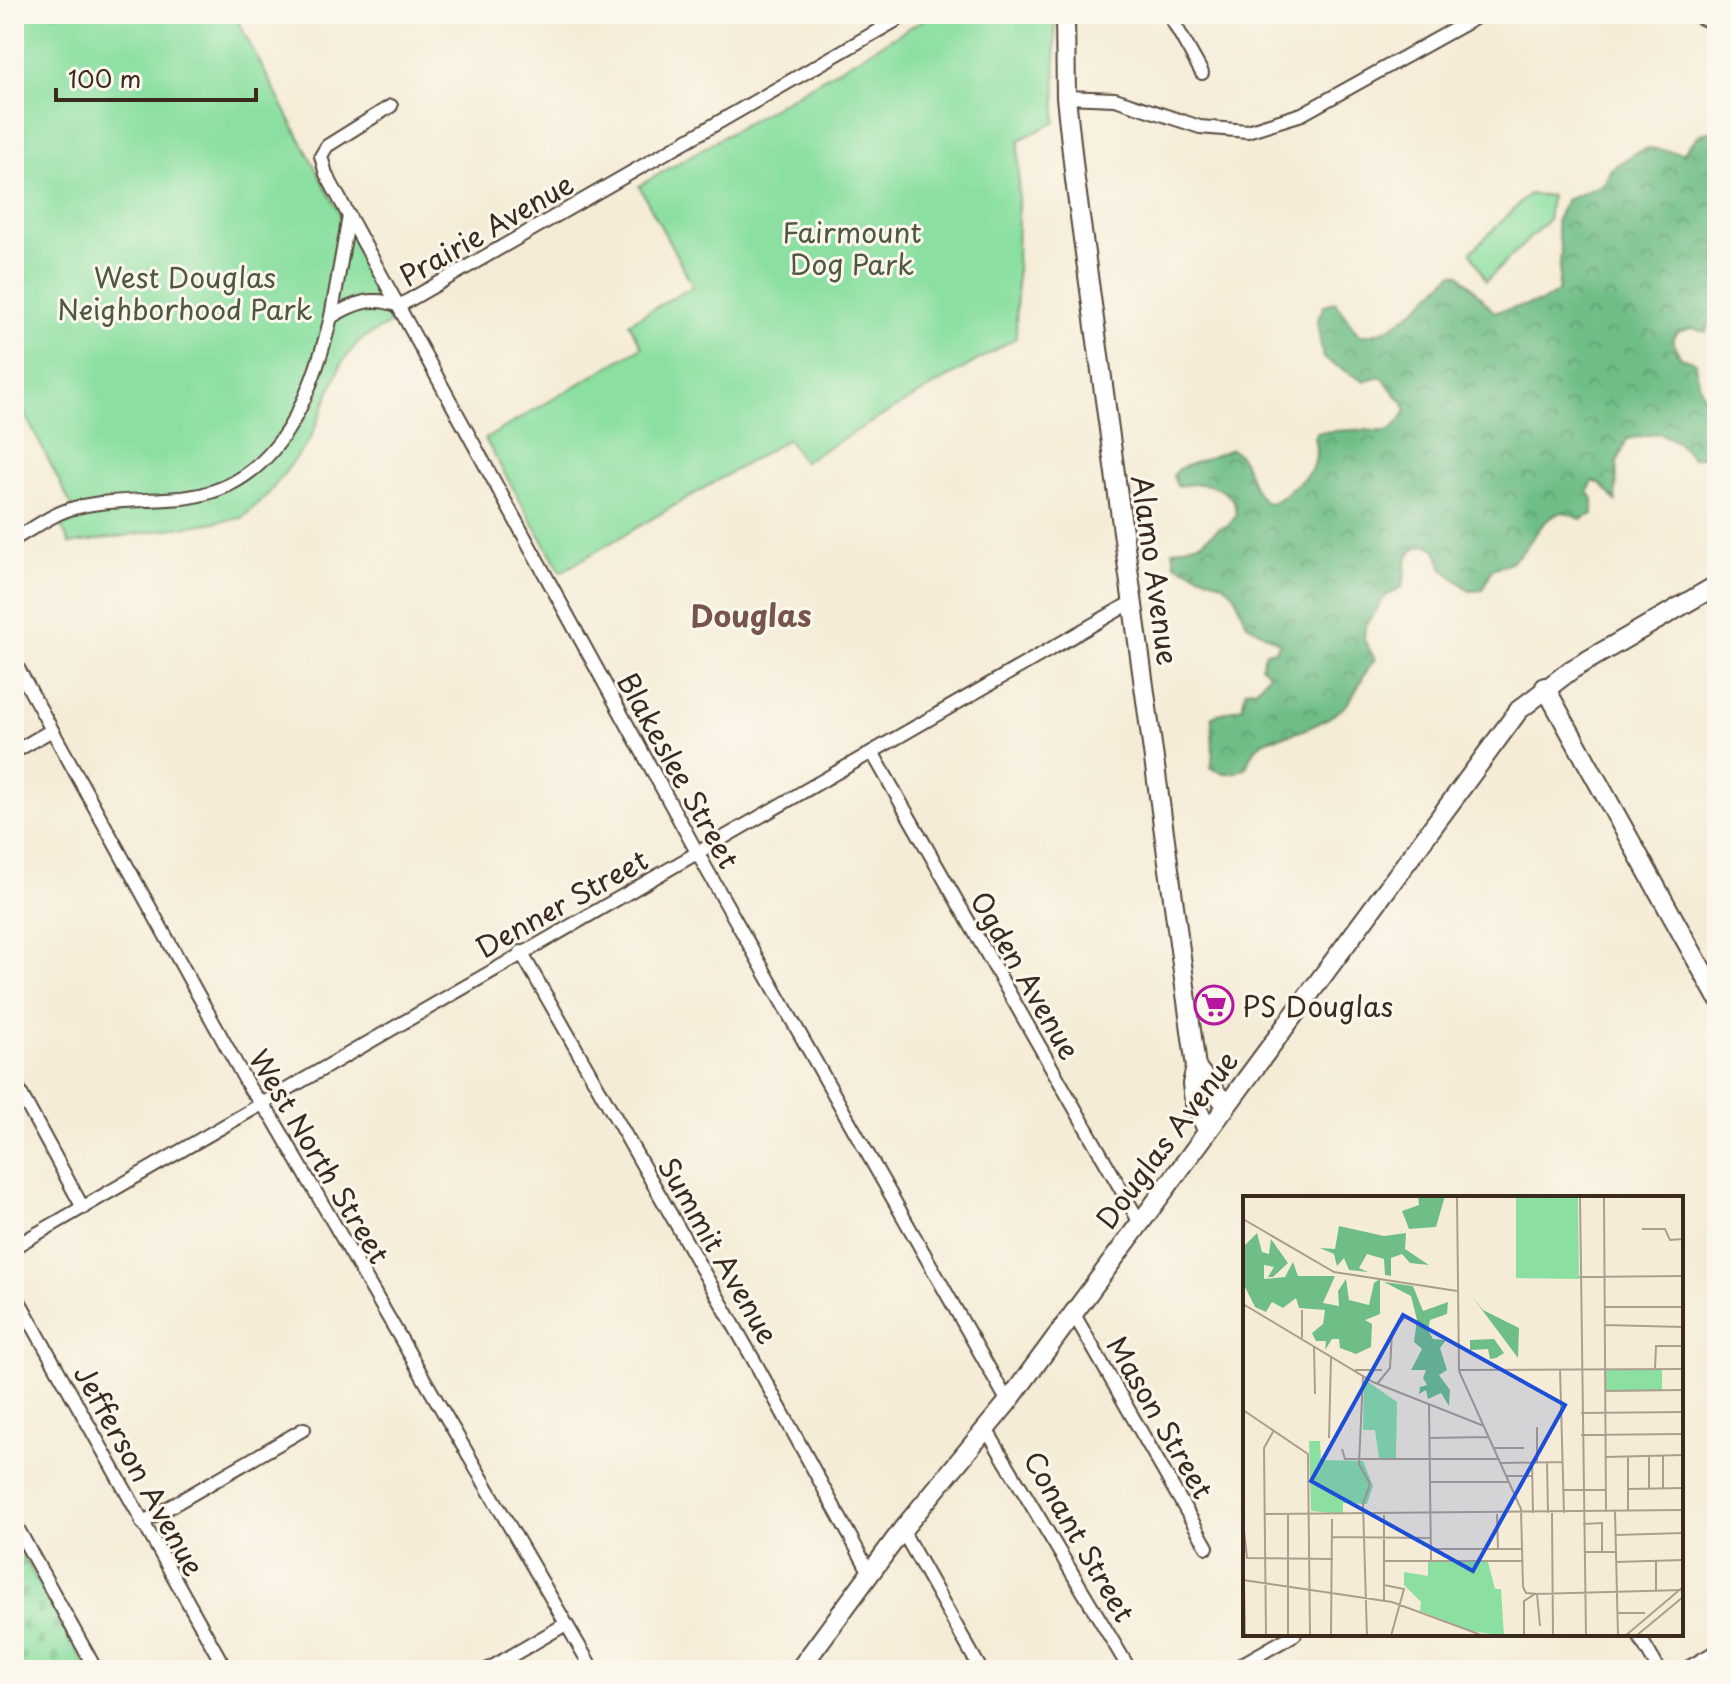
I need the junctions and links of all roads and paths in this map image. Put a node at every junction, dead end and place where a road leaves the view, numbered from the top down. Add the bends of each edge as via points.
1 (907, 14) edge
2 (1065, 14) edge
3 (1169, 14) edge
4 (1482, 14) edge
5 (1693, 14) edge
6 (1717, 25) edge
7 (1202, 73) dead end
8 (1066, 97) junction
9 (391, 106) dead end
10 (349, 216) junction
11 (399, 306) junction
12 (331, 317) junction
13 (14, 539) edge
14 (1717, 585) edge
15 (1132, 602) junction
16 (14, 661) edge
17 (1545, 687) junction
18 (52, 730) junction
19 (14, 752) edge
20 (872, 752) junction
21 (698, 854) junction
22 (521, 952) junction
23 (1717, 997) edge
24 (1196, 1067) junction
25 (14, 1081) edge
26 (260, 1103) junction
27 (1226, 1105) junction
28 (1207, 1130) junction
29 (83, 1208) junction
30 (1139, 1221) junction
31 (14, 1247) edge
32 (14, 1292) edge
33 (1072, 1311) junction
34 (1008, 1402) junction
35 (304, 1429) dead end
36 (986, 1429) junction
37 (14, 1522) edge
38 (142, 1523) junction
39 (902, 1530) junction
40 (1207, 1547) dead end
41 (870, 1573) junction
42 (566, 1624) junction
43 (1292, 1636) edge
44 (1639, 1636) edge
45 (1717, 1651) edge
46 (96, 1670) edge
47 (226, 1670) edge
48 (487, 1670) edge
49 (593, 1670) edge
50 (799, 1670) edge
51 (981, 1670) edge
52 (1130, 1670) edge
53 (1232, 1670) edge
54 (1659, 1670) edge
55 (1684, 1670) edge

1 - 11 street, Prairie Avenue
2 - 8 street, Alamo Avenue
3 - 7 street
4 - 8 street via 1302,114 1247,131 1200,127 1115,99
5 - 6 street
8 - 15 street, Alamo Avenue
9 - 10 street, Blakeslee Street via 327,146 321,156
10 - 11 street, Blakeslee Street
10 - 12 street
11 - 12 street, Prairie Avenue via 362,301
11 - 21 street, Blakeslee Street
12 - 13 street via 301,409 256,469 204,494 73,508
14 - 17 street, Douglas Avenue
15 - 20 street, Denner Street
15 - 24 street, Alamo Avenue
16 - 18 street, West North Street
17 - 23 street
17 - 27 street, Douglas Avenue via 1519,710
18 - 19 street
18 - 26 street, West North Street
20 - 21 street, Denner Street
20 - 30 street, Ogden Avenue
21 - 22 street, Denner Street
21 - 34 street, Blakeslee Street
22 - 26 street, Denner Street
22 - 41 street, Summit Avenue
24 - 27 street
24 - 28 street, Alamo Avenue via 1194,1101
25 - 29 street
26 - 29 street, Denner Street
26 - 42 street, West North Street
27 - 28 street, Douglas Avenue
28 - 30 street, Douglas Avenue
29 - 31 street, Denner Street
30 - 33 street, Douglas Avenue
32 - 38 street, Jefferson Avenue
33 - 34 street, Douglas Avenue
33 - 40 street, Mason Street
34 - 36 street, Douglas Avenue
35 - 38 street
36 - 39 street, Douglas Avenue
36 - 52 street, Conant Street
37 - 46 street
38 - 47 street, Jefferson Avenue
39 - 41 street, Douglas Avenue
39 - 51 street
41 - 50 street, Douglas Avenue
42 - 48 street
42 - 49 street, West North Street
43 - 53 street
44 - 54 street
45 - 55 street

